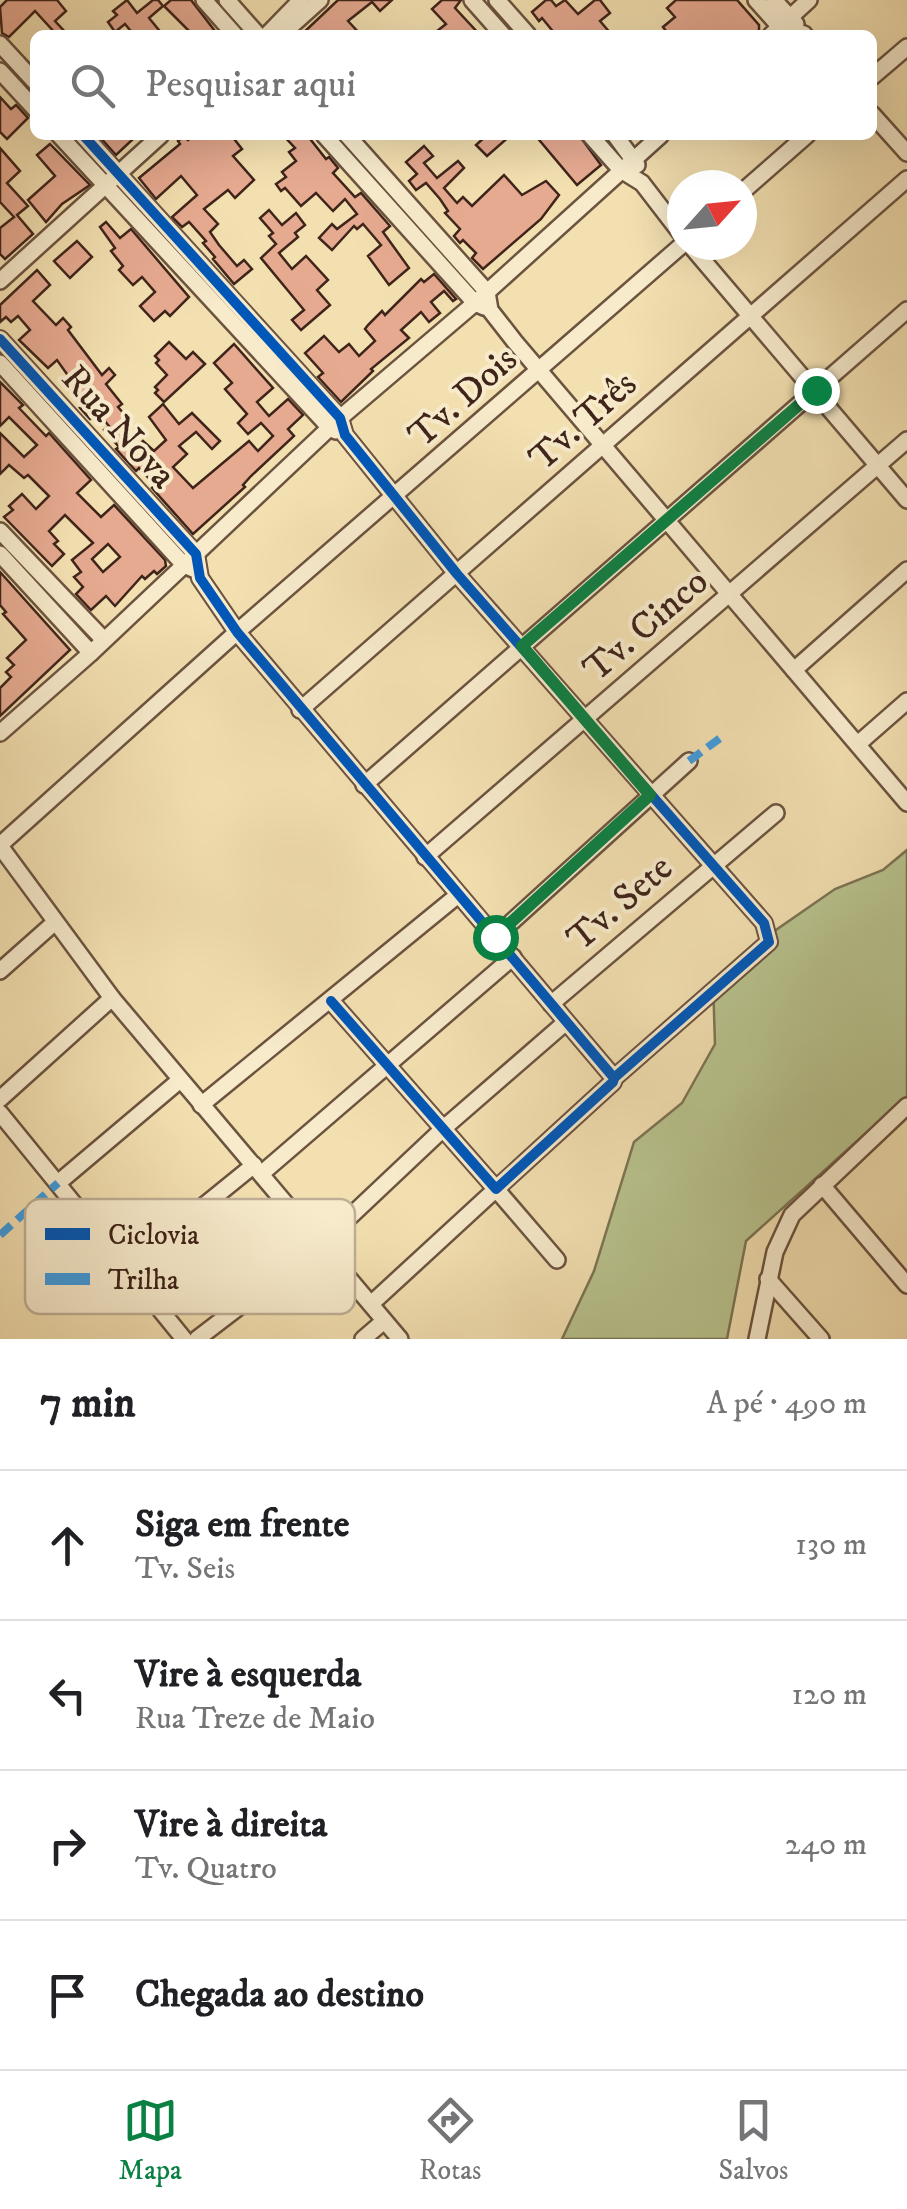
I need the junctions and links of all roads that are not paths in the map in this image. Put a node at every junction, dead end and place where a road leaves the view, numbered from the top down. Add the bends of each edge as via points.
1 (204, 0) edge
2 (227, 0) edge
3 (301, 0) edge
4 (320, 0) edge
5 (472, 0) edge
6 (497, 0) edge
7 (756, 0) edge
8 (774, 0) edge
9 (809, 0) edge
10 (780, 26) edge
11 (231, 30) edge
12 (254, 30) edge
13 (272, 30) edge
14 (286, 30) edge
15 (499, 30) edge
16 (524, 30) edge
17 (0, 44) edge
18 (907, 47) edge
19 (0, 71) edge
20 (877, 73) edge
21 (30, 77) edge
22 (30, 104) edge
23 (877, 119) edge
24 (64, 140) edge
25 (87, 140) edge
26 (155, 140) edge
27 (329, 140) edge
28 (351, 140) edge
29 (594, 140) edge
30 (619, 140) edge
31 (655, 140) edge
32 (800, 140) edge
33 (907, 152) edge
34 (635, 158) junction
35 (621, 170) junction
36 (118, 174) junction
37 (757, 179) edge
38 (907, 179) edge
39 (642, 183) junction
40 (105, 186) junction
41 (667, 215) edge
42 (667, 258) edge
43 (703, 260) edge
44 (0, 281) edge
45 (484, 302) junction
46 (907, 310) edge
47 (750, 315) junction
48 (0, 339) edge
49 (0, 363) edge
50 (538, 371) junction
51 (816, 390) junction
52 (338, 427) junction
53 (907, 440) edge
54 (600, 445) junction
55 (878, 466) junction
56 (396, 498) junction
57 (907, 500) edge
58 (666, 522) junction
59 (0, 531) edge
60 (0, 554) edge
61 (192, 563) junction
62 (907, 570) edge
63 (457, 574) junction
64 (729, 594) junction
65 (237, 632) junction
66 (104, 640) junction
67 (522, 646) junction
68 (91, 652) junction
69 (794, 670) junction
70 (907, 701) edge
71 (300, 710) junction
72 (583, 720) junction
73 (2, 728) edge
74 (859, 743) junction
75 (689, 762) dead end
76 (364, 785) junction
77 (650, 795) junction
78 (907, 803) edge
79 (776, 814) dead end
80 (0, 846) edge
81 (426, 857) junction
82 (714, 867) junction
83 (458, 895) junction
84 (54, 923) junction
85 (495, 937) junction
86 (513, 957) junction
87 (0, 971) edge
88 (112, 998) junction
89 (332, 1001) junction
90 (552, 1004) junction
91 (566, 1022) junction
92 (390, 1064) junction
93 (614, 1078) junction
94 (180, 1080) junction
95 (0, 1099) edge
96 (201, 1105) junction
97 (907, 1106) edge
98 (0, 1112) edge
99 (894, 1118) junction
100 (445, 1127) junction
101 (907, 1132) edge
102 (258, 1170) junction
103 (58, 1184) junction
104 (822, 1184) junction
105 (496, 1189) junction
106 (70, 1199) edge
107 (219, 1199) edge
108 (283, 1199) edge
109 (355, 1212) edge
110 (557, 1260) dead end
111 (768, 1279) junction
112 (907, 1285) edge
113 (355, 1286) edge
114 (370, 1304) junction
115 (164, 1314) edge
116 (230, 1314) edge
117 (384, 1321) junction
118 (184, 1339) edge
119 (197, 1339) edge
120 (363, 1339) edge
121 (400, 1339) edge
122 (757, 1339) edge
123 (820, 1339) edge

1 - 11 street
2 - 12 street
3 - 13 street
4 - 14 street
5 - 15 street
6 - 16 street
7 - 10 street
8 - 10 street
9 - 10 street
17 - 21 street
18 - 20 street
19 - 22 street
23 - 33 street
24 - 40 street
25 - 36 street
26 - 36 street
27 - 45 street
28 - 45 street
29 - 35 street
30 - 34 street
31 - 34 street
32 - 37 street
34 - 35 street
34 - 39 street
35 - 39 street
35 - 45 street
36 - 40 street
36 - 52 street
38 - 47 street, Tv. Três
39 - 41 street
40 - 44 street
40 - 52 street
42 - 50 street, Tv. Dois
43 - 47 street
45 - 50 street
45 - 52 street
46 - 51 street
47 - 51 street
47 - 54 street, Tv. Três
48 - 61 street, Rua Nova
49 - 61 street, Rua Nova
50 - 54 street
50 - 56 street, Tv. Dois
51 - 55 street
51 - 58 street
52 - 56 street
52 - 61 street
53 - 55 street, Tv. Cinco
54 - 58 street
54 - 63 street, Tv. Três
55 - 57 street
55 - 64 street, Tv. Cinco
56 - 63 street
56 - 65 street, Tv. Dois
58 - 64 street
58 - 67 street
59 - 66 street
60 - 68 street
61 - 65 street
61 - 66 street
62 - 69 street
63 - 67 street
63 - 71 street, Tv. Três
64 - 69 street
64 - 72 street, Tv. Cinco
65 - 71 street
65 - 80 street, Tv. Dois
66 - 68 street
67 - 72 street
67 - 76 street
68 - 73 street
69 - 74 street
70 - 74 street
71 - 76 street
72 - 77 street
72 - 81 street, Tv. Cinco
74 - 78 street
75 - 77 street
76 - 81 street
77 - 82 street
77 - 85 street
79 - 82 street, Tv. Sete
80 - 84 street
81 - 83 street
82 - 90 street, Tv. Sete
82 - 93 street via 764,923 769,942
83 - 85 street
83 - 89 street
84 - 87 street
84 - 88 street
85 - 86 street
86 - 90 street
86 - 92 street
88 - 94 street
88 - 95 street
89 - 92 street
89 - 96 street
90 - 91 street
91 - 93 street
91 - 100 street
92 - 100 street
92 - 102 street
93 - 105 street
94 - 96 street
94 - 103 street
96 - 102 street
97 - 99 street
98 - 103 street
99 - 101 street
99 - 104 street
100 - 105 street
100 - 109 street
102 - 107 street
102 - 108 street
103 - 106 street
104 - 111 street via 792,1215
104 - 112 street
105 - 110 street
105 - 114 street
111 - 122 street
111 - 123 street
113 - 114 street
114 - 117 street
115 - 118 street
116 - 119 street
117 - 120 street
117 - 121 street

